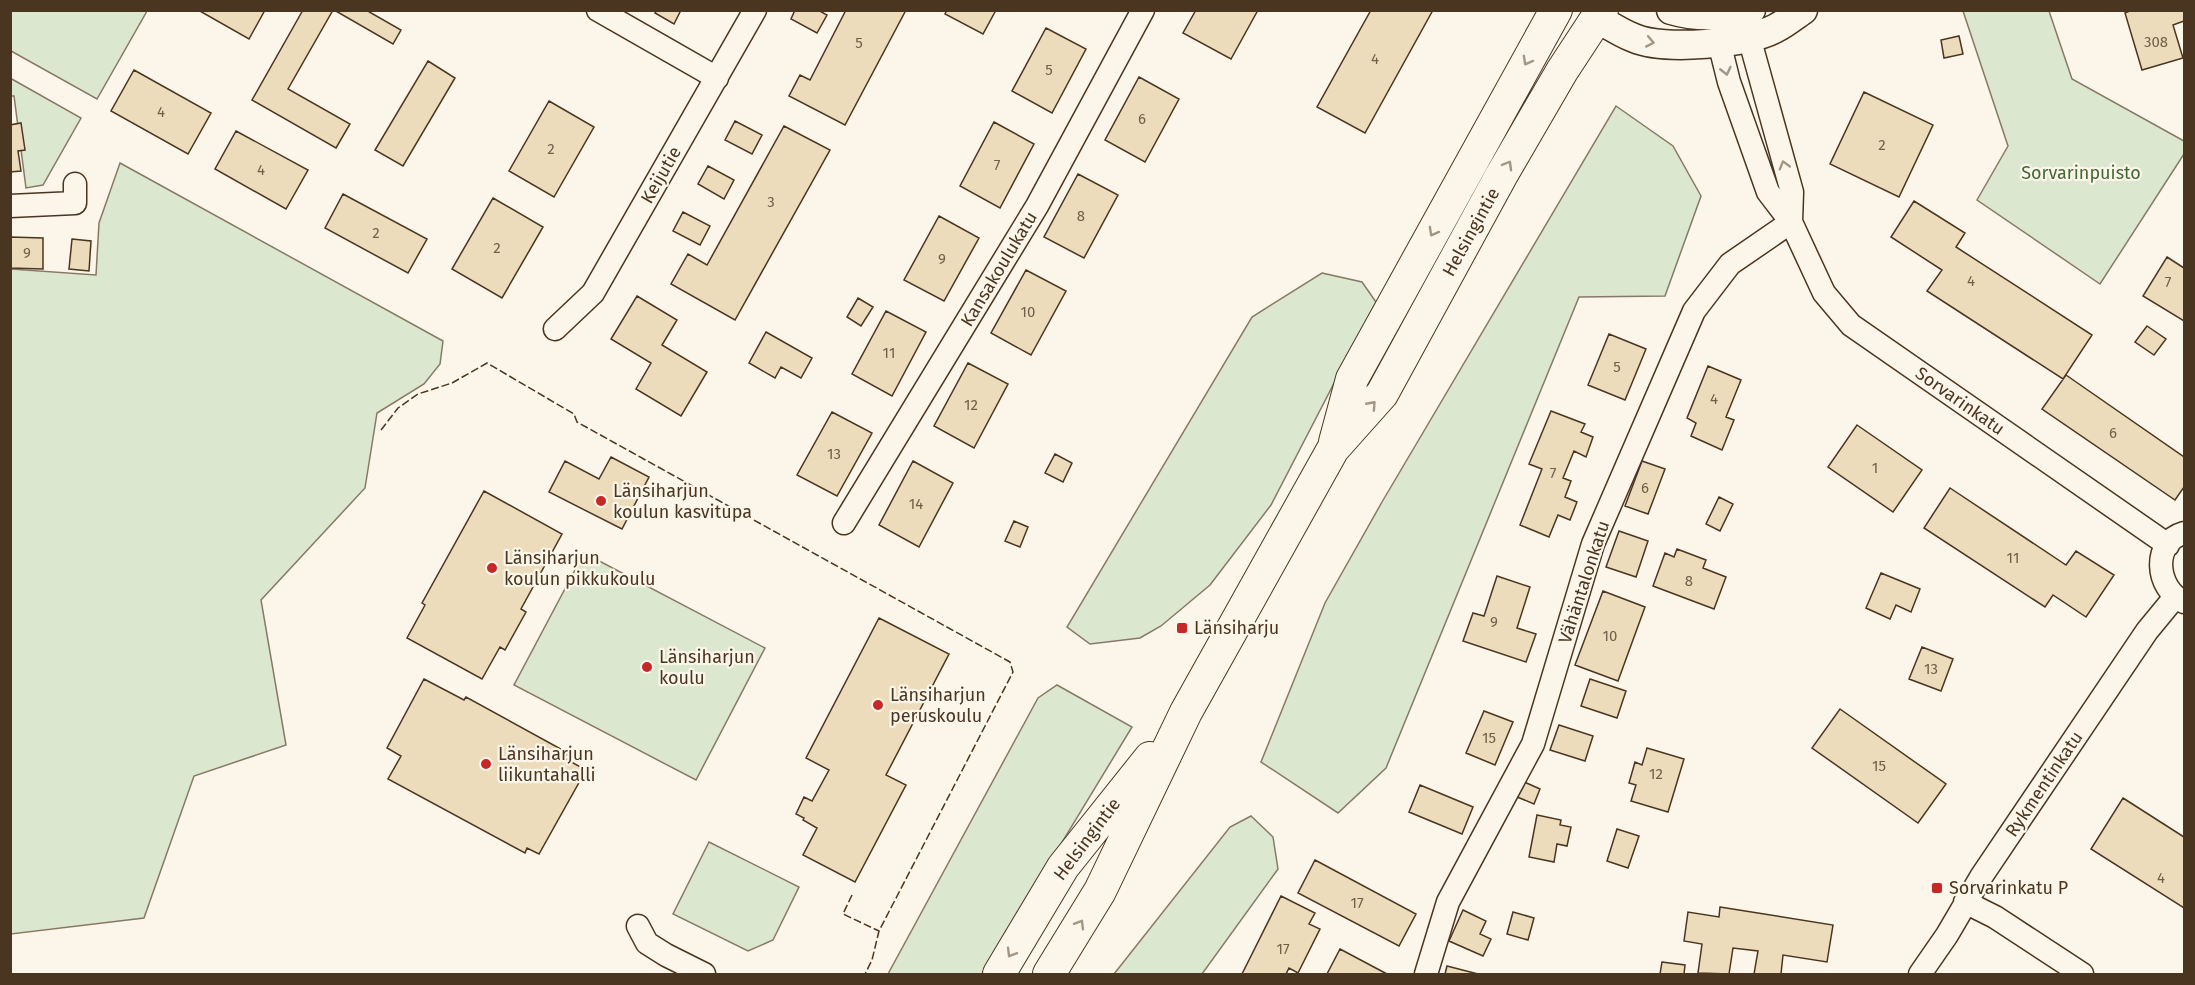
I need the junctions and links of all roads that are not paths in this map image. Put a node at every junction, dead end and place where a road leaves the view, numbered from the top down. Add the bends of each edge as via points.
1 (598, 10) edge
2 (755, 10) edge
3 (1143, 10) edge
4 (1556, 10) edge
5 (1671, 10) edge
6 (1803, 10) edge
7 (1595, 13) edge
8 (1743, 21) edge
9 (1719, 42) junction
10 (717, 78) junction
11 (75, 184) dead end
12 (10, 206) edge
13 (1791, 222) junction
14 (555, 329) dead end
15 (1333, 449) junction
16 (844, 523) dead end
17 (2176, 539) edge
18 (2180, 599) edge
19 (1186, 712) junction
20 (1965, 902) junction
21 (638, 926) dead end
22 (704, 975) edge
23 (999, 975) edge
24 (1049, 975) edge
25 (1426, 975) edge
26 (1920, 975) edge
27 (2082, 975) edge

1 - 10 street
2 - 10 street, Keijutie
3 - 16 street, Kansakoulukatu via 1037,206
4 -> 15 main road, Helsingintie via 1352,379
5 - 8 street
6 - 8 street via 1775,29
7 -> 9 street via 1635,39 1668,45
15 -> 7 main road, Helsingintie via 1382,394
8 - 9 street
13 -> 8 street, Sorvarinkatu via 1792,192
9 -> 13 street, Sorvarinkatu via 1768,192
10 - 14 street, Keijutie via 593,293
11 - 12 street via 75,203
13 - 17 street, Sorvarinkatu via 1824,293 1851,325
13 - 25 street, Vähäntalonkatu via 1730,264 1694,311 1593,544 1533,744 1448,902
15 - 19 main road, Helsingintie
17 - 18 street via 2161,562 2163,581
18 - 20 street, Rykmentinkatu via 2147,631
19 -> 23 main road, Helsingintie via 1063,867
24 -> 19 main road, Helsingintie via 1100,891
20 - 26 street, Rykmentinkatu
20 - 27 street via 1995,917
21 - 22 street via 647,943

